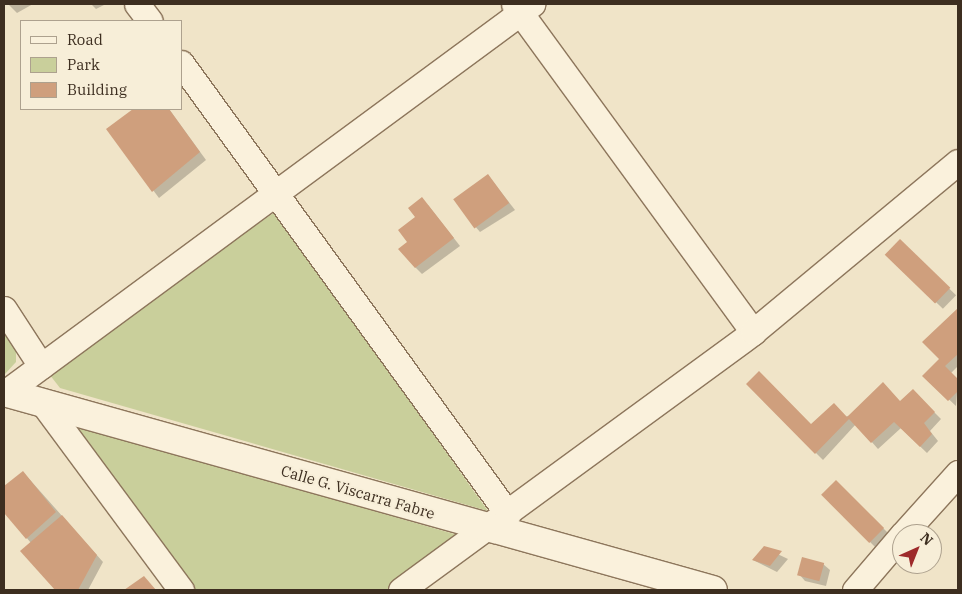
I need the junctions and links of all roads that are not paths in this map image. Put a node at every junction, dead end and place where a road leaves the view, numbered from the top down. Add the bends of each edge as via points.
1 (136, 4) edge
2 (523, 7) edge
3 (149, 20) edge
4 (182, 64) edge
5 (957, 165) edge
6 (278, 190) junction
7 (4, 310) edge
8 (753, 332) junction
9 (41, 366) junction
10 (5, 392) edge
11 (42, 402) junction
12 (958, 473) edge
13 (498, 522) junction
14 (911, 524) edge
15 (892, 546) edge
16 (181, 590) edge
17 (401, 590) edge
18 (713, 590) edge
19 (855, 590) edge

1 - 3 street
2 - 6 street
2 - 8 street
4 - 6 street
5 - 8 street
6 - 9 street
6 - 13 street
7 - 9 street
8 - 13 street
9 - 10 street
10 - 11 street, Calle G. Viscarra Fabre
11 - 13 street, Calle G. Viscarra Fabre
11 - 16 street
12 - 14 street
13 - 17 street
13 - 18 street, Calle G. Viscarra Fabre
15 - 19 street

